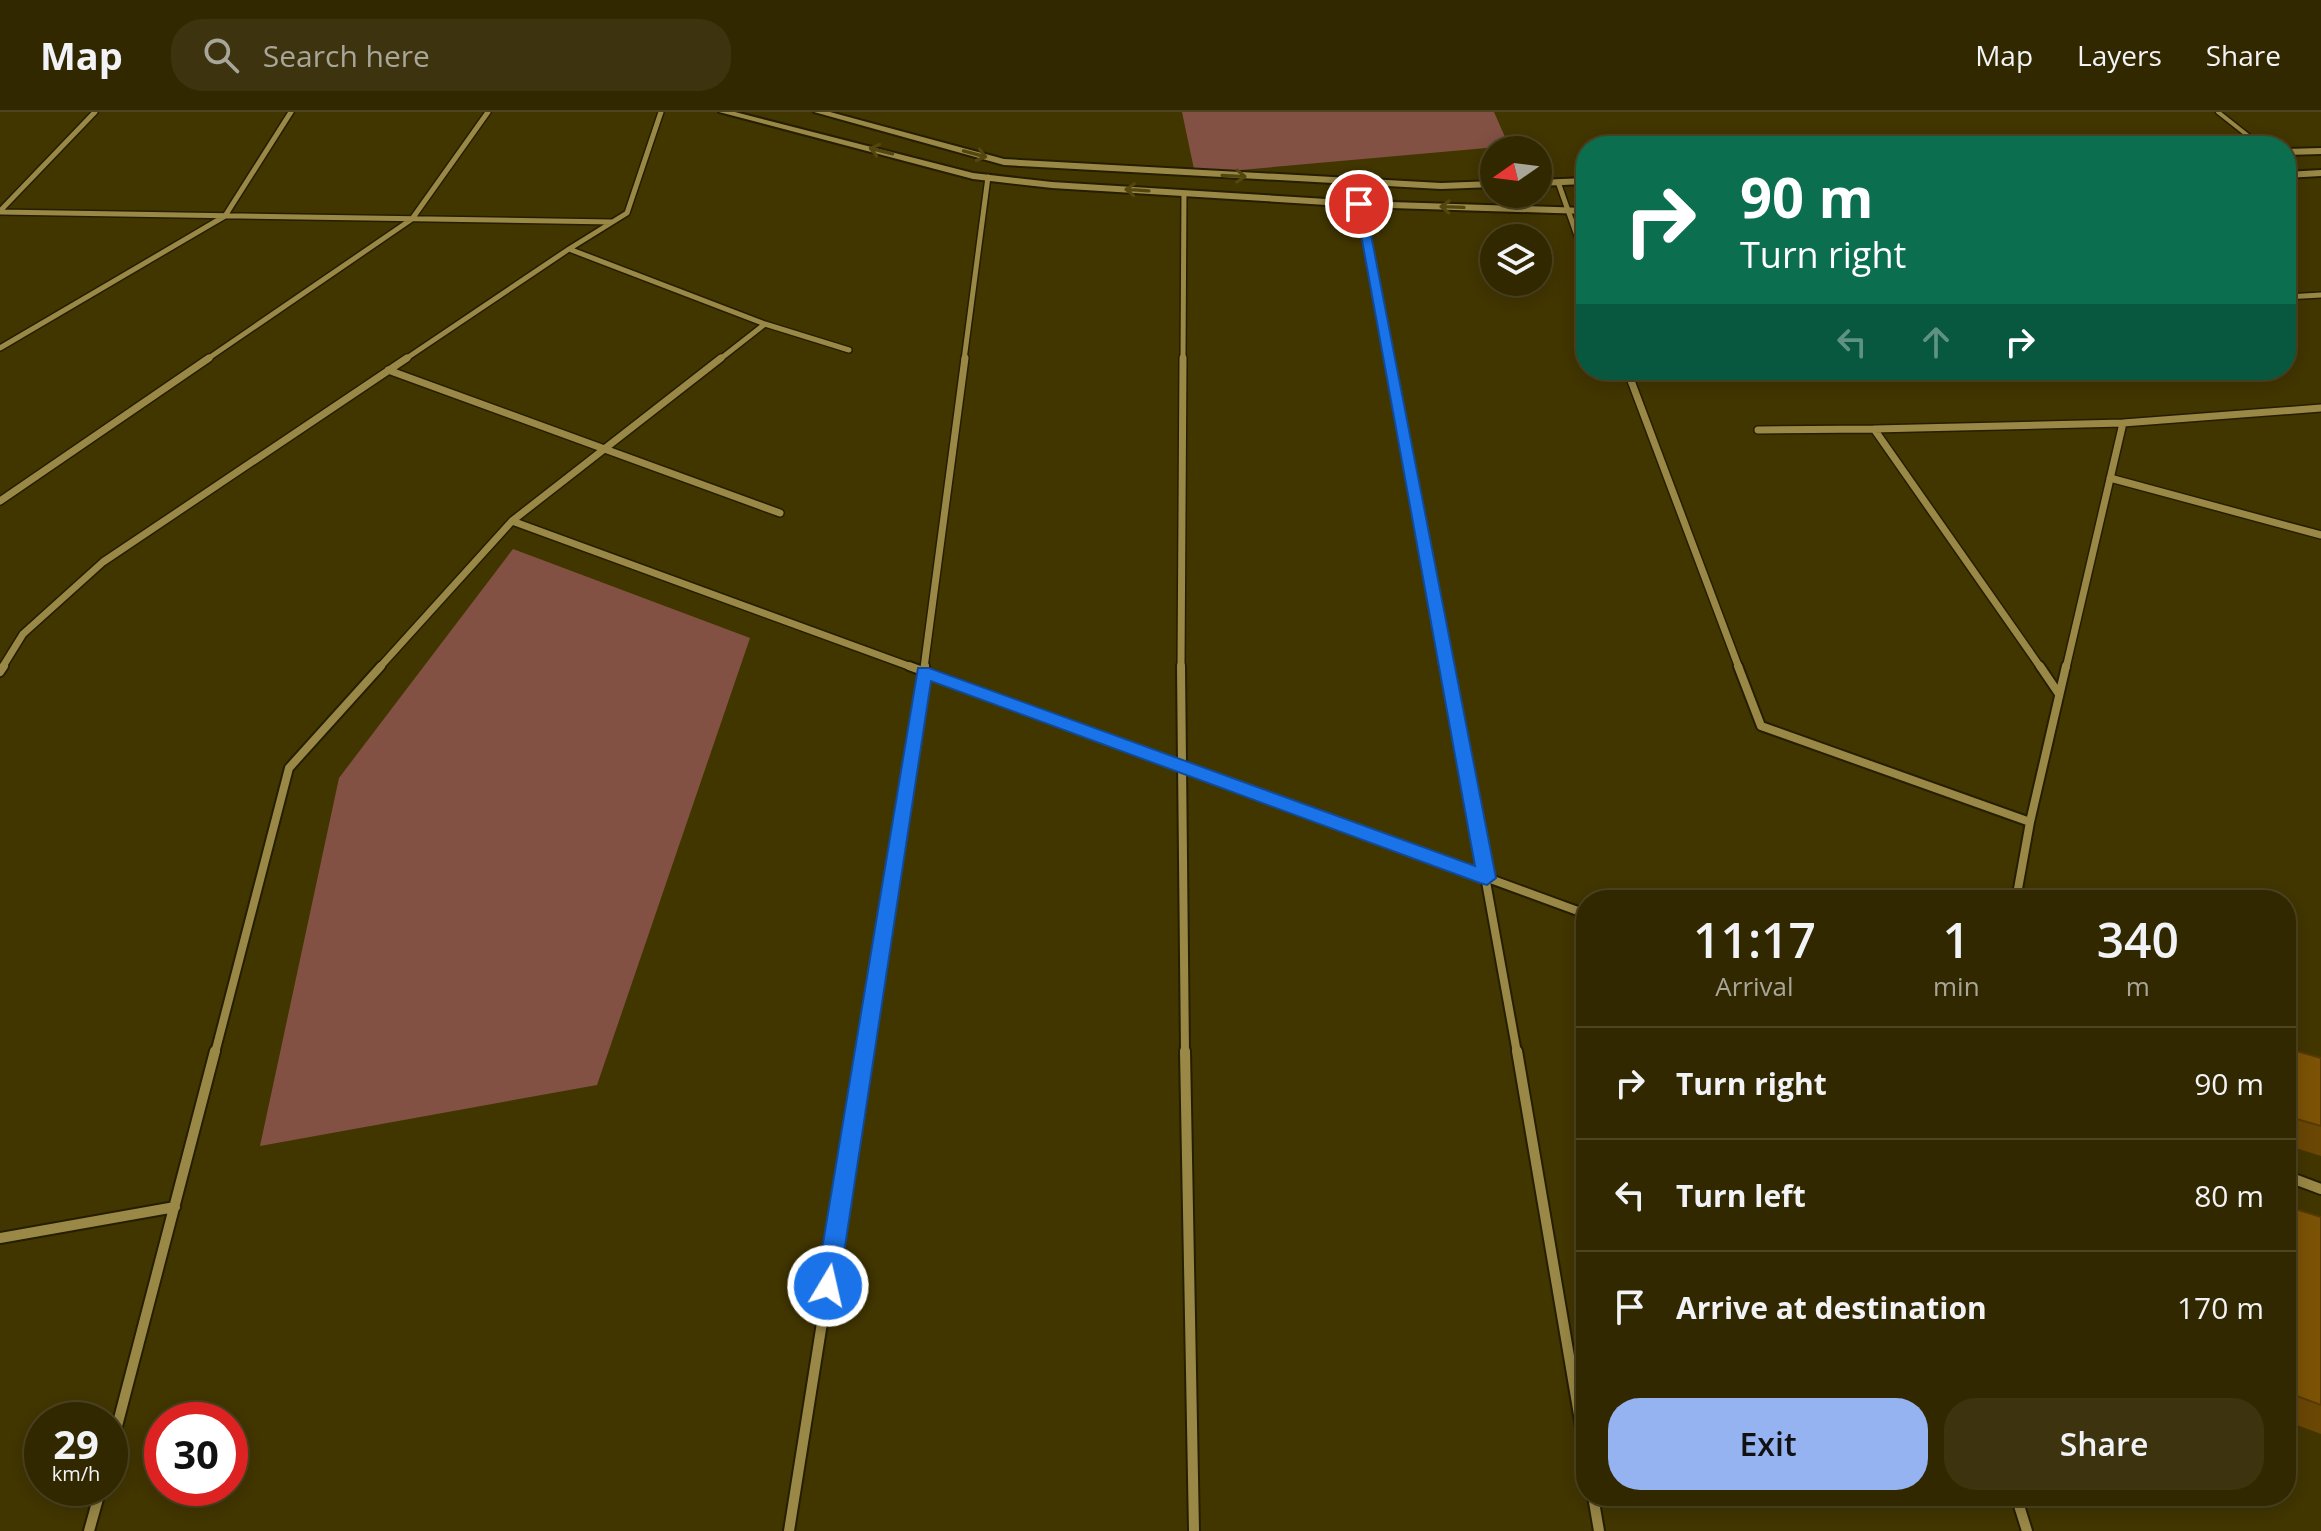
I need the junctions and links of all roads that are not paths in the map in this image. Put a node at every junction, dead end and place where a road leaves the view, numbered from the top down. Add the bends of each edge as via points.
1 (95, 112) edge
2 (291, 112) edge
3 (488, 112) edge
4 (661, 112) edge
5 (724, 112) edge
6 (819, 112) edge
7 (2218, 112) edge
8 (2248, 136) edge
9 (2321, 151) edge
10 (2296, 152) edge
11 (2321, 173) edge
12 (2296, 174) edge
13 (988, 177) junction
14 (1576, 181) edge
15 (1552, 182) edge
16 (1558, 182) junction
17 (1480, 184) edge
18 (1184, 193) junction
19 (1359, 204) junction
20 (1567, 211) junction
21 (1576, 211) edge
22 (0, 212) edge
23 (225, 216) junction
24 (412, 219) junction
25 (612, 222) junction
26 (1576, 235) edge
27 (569, 249) junction
28 (2321, 295) edge
29 (2296, 296) edge
30 (765, 324) junction
31 (0, 348) edge
32 (849, 350) dead end
33 (388, 370) junction
34 (1631, 380) edge
35 (2321, 408) edge
36 (2123, 423) junction
37 (1874, 429) junction
38 (1758, 430) dead end
39 (604, 451) junction
40 (2110, 478) junction
41 (0, 501) edge
42 (780, 513) dead end
43 (512, 521) junction
44 (2321, 535) edge
45 (0, 672) edge
46 (924, 672) junction
47 (2059, 694) junction
48 (1180, 766) junction
49 (2030, 822) junction
50 (1487, 878) junction
51 (2018, 890) edge
52 (1576, 910) edge
53 (2296, 1180) edge
54 (2321, 1189) edge
55 (175, 1207) junction
56 (0, 1238) edge
57 (1576, 1398) edge
58 (123, 1402) edge
59 (96, 1506) edge
60 (1595, 1506) edge
61 (2019, 1506) edge
62 (89, 1531) edge
63 (789, 1531) edge
64 (1194, 1531) edge
65 (1599, 1531) edge
66 (2027, 1531) edge

1 - 22 street
2 - 23 street
3 - 24 street
4 - 25 street via 627,213
13 -> 5 street
6 -> 17 street via 1004,162
7 - 8 lane
9 - 10 street
11 - 12 street
18 -> 13 street
13 - 46 street
14 - 16 street
15 - 16 street
16 - 20 street
18 - 19 street
18 - 48 street
20 -> 19 street
19 - 50 street
20 - 21 street
20 - 26 street
22 - 23 street
23 - 24 street
23 - 31 street
24 - 25 street
24 - 41 street
25 - 27 street
27 - 30 street
27 - 33 street
28 - 29 street
30 - 32 street
30 - 39 street
33 - 39 street
33 - 45 street via 103,562 23,634
34 - 49 street via 1761,726
35 - 36 street
36 - 37 street
36 - 40 street
37 - 38 street
37 - 47 street
39 - 42 street
39 - 43 street
40 - 44 street
40 - 47 street
43 - 46 street
43 - 55 street via 289,768
46 - 48 street
46 - 63 street
47 - 49 street
48 - 50 street
48 - 64 street
49 - 51 street
50 - 52 street
50 - 57 street
53 - 54 street
55 - 56 street
55 - 58 street
59 - 62 street
60 - 65 street
61 - 66 street

